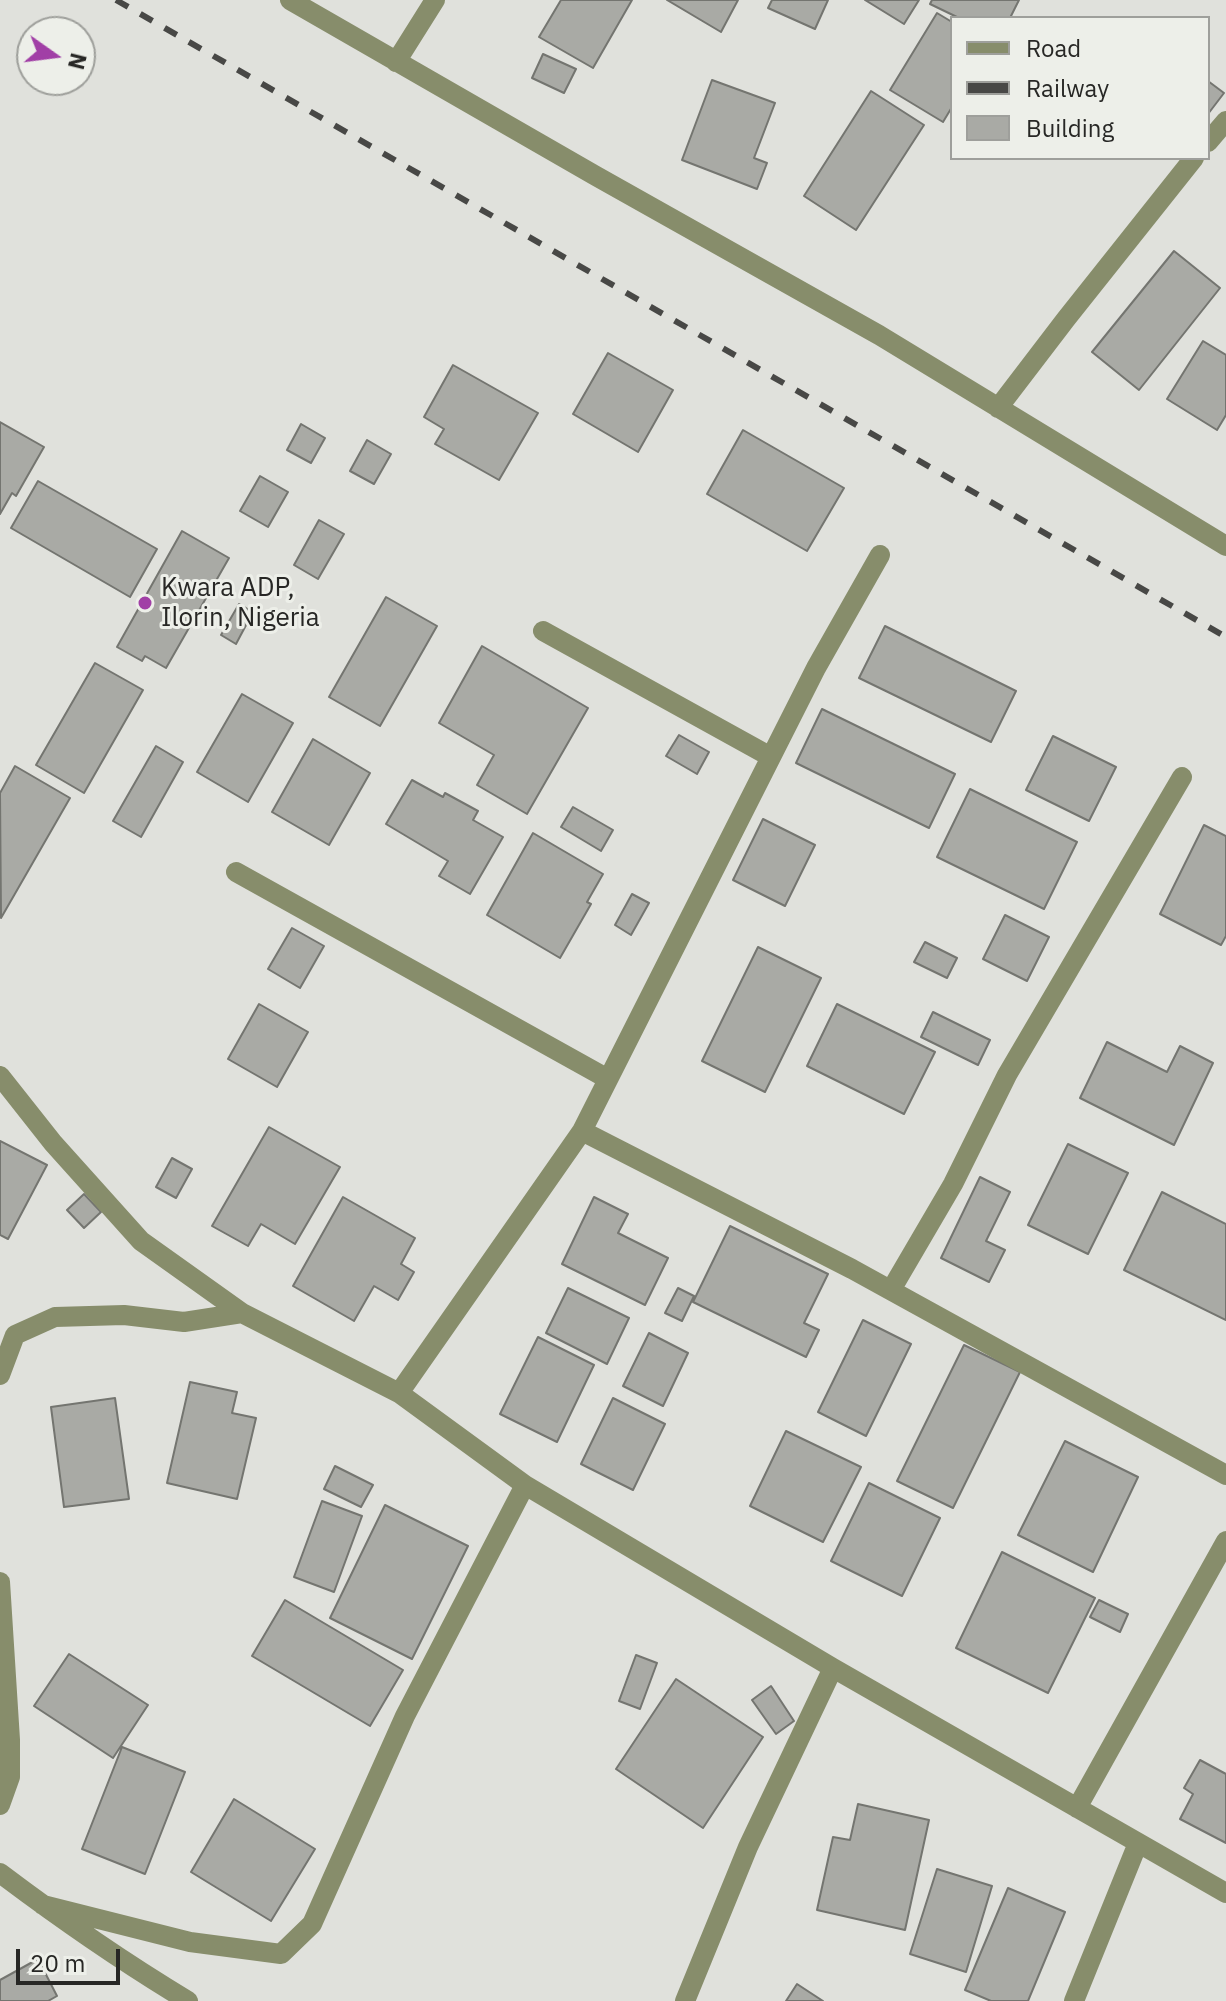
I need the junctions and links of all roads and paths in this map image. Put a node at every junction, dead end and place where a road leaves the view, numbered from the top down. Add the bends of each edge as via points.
1 (290, 0) edge
2 (435, 0) edge
3 (396, 62) junction
4 (1226, 121) edge
5 (1210, 140) edge
6 (1192, 160) edge
7 (998, 408) junction
8 (1226, 546) edge
9 (880, 555) dead end
10 (543, 631) dead end
11 (771, 757) junction
12 (1182, 777) dead end
13 (236, 872) dead end
14 (0, 1076) edge
15 (608, 1079) junction
16 (582, 1131) junction
17 (891, 1290) junction
18 (242, 1313) junction
19 (0, 1375) edge
20 (399, 1393) junction
21 (1226, 1475) edge
22 (525, 1485) junction
23 (1226, 1541) edge
24 (0, 1582) edge
25 (833, 1668) junction
26 (0, 1805) edge
27 (1077, 1808) junction
28 (1138, 1843) junction
29 (0, 1873) edge
30 (1226, 1893) edge
31 (43, 1905) junction
32 (188, 2001) edge
33 (685, 2001) edge
34 (1074, 2001) edge

1 - 3 street
2 - 3 street
3 - 7 street
4 - 5 street
6 - 7 street
7 - 8 street
9 - 11 street
10 - 11 street
11 - 15 street
12 - 17 street via 1007,1075 953,1184
13 - 15 street
14 - 18 street via 141,1241
15 - 16 street
16 - 17 street
16 - 20 street
17 - 21 street
18 - 19 street via 184,1322 124,1315 55,1317 15,1335
18 - 20 street
20 - 22 street
22 - 25 street
22 - 31 street via 405,1716 312,1924 281,1954 190,1942
23 - 27 street
24 - 26 street via 10,1740 10,1777
25 - 27 street
25 - 33 street via 748,1847
27 - 28 street
28 - 30 street
28 - 34 street
29 - 31 street
31 - 32 street

